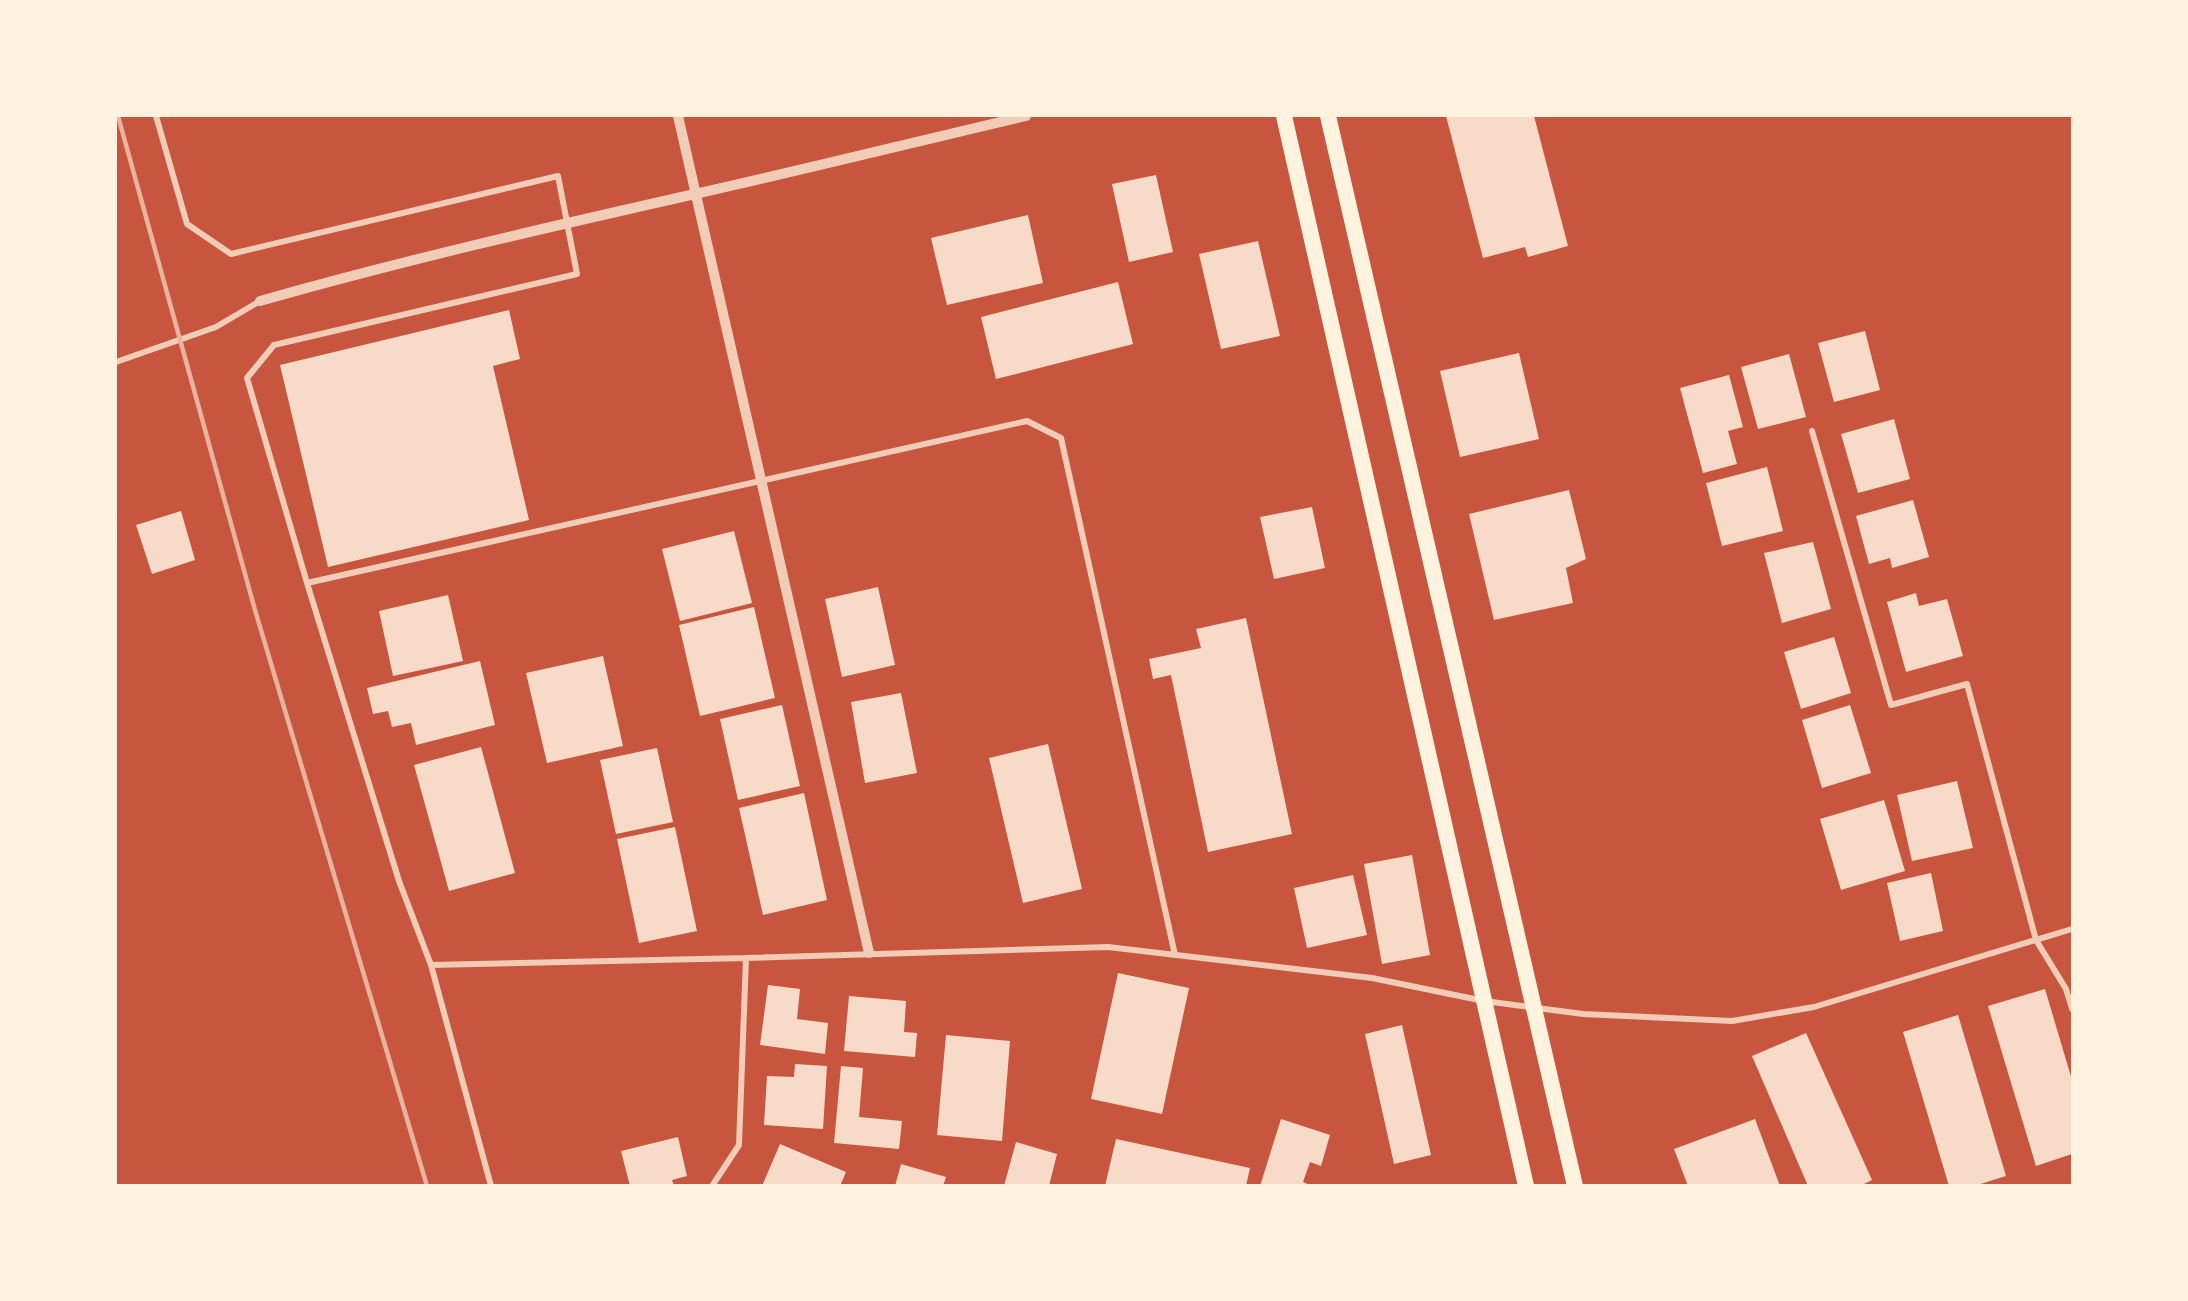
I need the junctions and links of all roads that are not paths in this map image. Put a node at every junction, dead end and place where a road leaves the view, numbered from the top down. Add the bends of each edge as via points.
1 (156, 116) edge
2 (678, 116) edge
3 (1026, 116) edge
4 (1284, 116) edge
5 (1328, 116) edge
6 (696, 194) junction
7 (566, 222) junction
8 (260, 301) joint
9 (116, 362) edge
10 (1812, 431) dead end
11 (762, 482) junction
12 (308, 583) junction
13 (2073, 929) edge
14 (2036, 940) junction
15 (869, 953) junction
16 (1175, 956) junction
17 (746, 958) junction
18 (431, 965) junction
19 (1484, 1001) junction
20 (1533, 1007) junction
21 (2073, 1009) edge
22 (491, 1185) edge
23 (712, 1185) edge
24 (1526, 1185) edge
25 (1575, 1185) edge

1 - 7 street via 187,224 231,254 558,176
2 - 6 street
3 - 6 street
4 - 19 highway
5 - 20 highway
6 - 7 street
6 - 11 street
7 - 8 street
7 - 12 street via 577,274 274,345 247,378
8 - 9 street via 216,327
10 - 14 street via 1891,705 1967,684
11 - 12 street
11 - 15 street
11 - 16 street via 1028,422 1061,438
12 - 18 street via 399,882
13 - 14 street
14 - 20 street via 1814,1007 1732,1021 1583,1014
14 - 21 street via 2066,989
15 - 16 street via 1108,947
15 - 17 street
16 - 19 street via 1372,978
17 - 18 street
17 - 23 street via 739,1145
18 - 22 street
19 - 20 street
19 - 24 highway
20 - 25 highway

